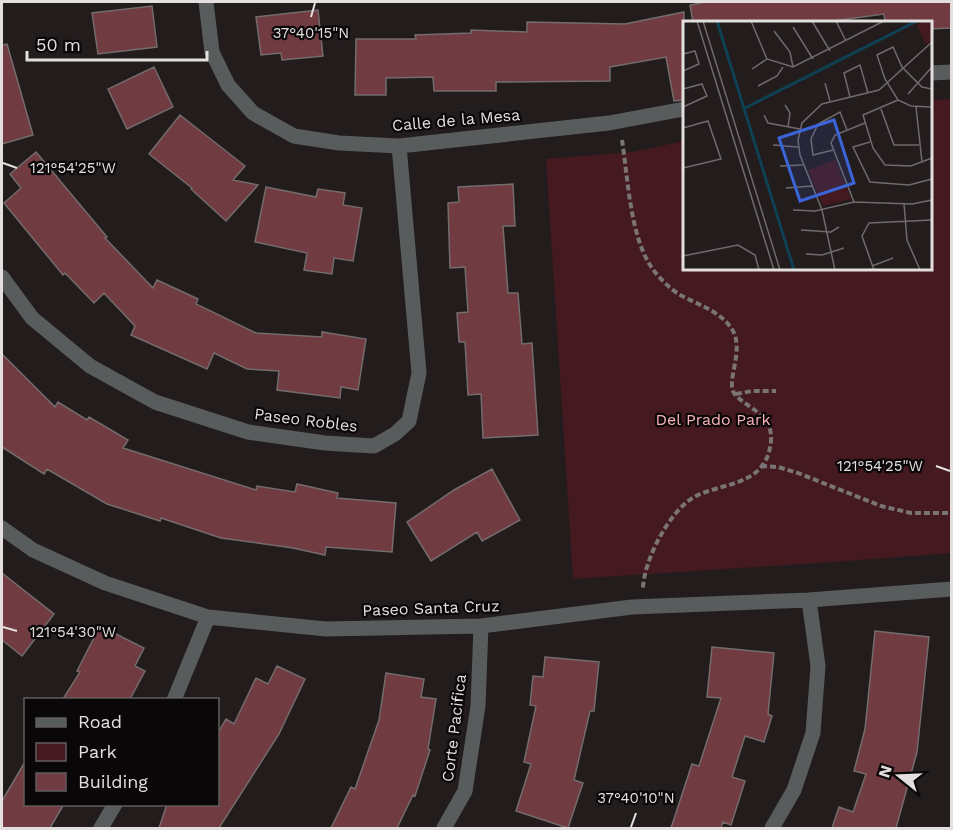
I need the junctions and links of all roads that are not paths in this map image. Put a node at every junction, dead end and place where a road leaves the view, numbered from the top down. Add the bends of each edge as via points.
1 (206, 2) edge
2 (951, 72) edge
3 (932, 74) edge
4 (683, 109) edge
5 (399, 146) junction
6 (2, 277) edge
7 (2, 528) edge
8 (951, 589) edge
9 (809, 600) junction
10 (208, 616) junction
11 (481, 627) junction
12 (174, 698) edge
13 (114, 806) edge
14 (101, 828) edge
15 (444, 828) edge
16 (772, 828) edge

1 - 5 street, Calle de la Mesa via 212,52 228,85 253,113 294,136
2 - 3 street
4 - 5 street, Calle de la Mesa via 619,122
5 - 6 street, Paseo Robles via 419,373 409,421 395,435 374,446 248,432 155,402 90,366 32,318
7 - 10 street, Paseo Santa Cruz via 33,550 105,583
8 - 9 street, Paseo Santa Cruz
9 - 11 street, Paseo Santa Cruz via 642,606
9 - 16 street via 818,666 813,733 794,790
10 - 11 street, Paseo Santa Cruz via 326,629
10 - 12 street
11 - 15 street, Corte Pacifica via 478,706 465,791
13 - 14 street

